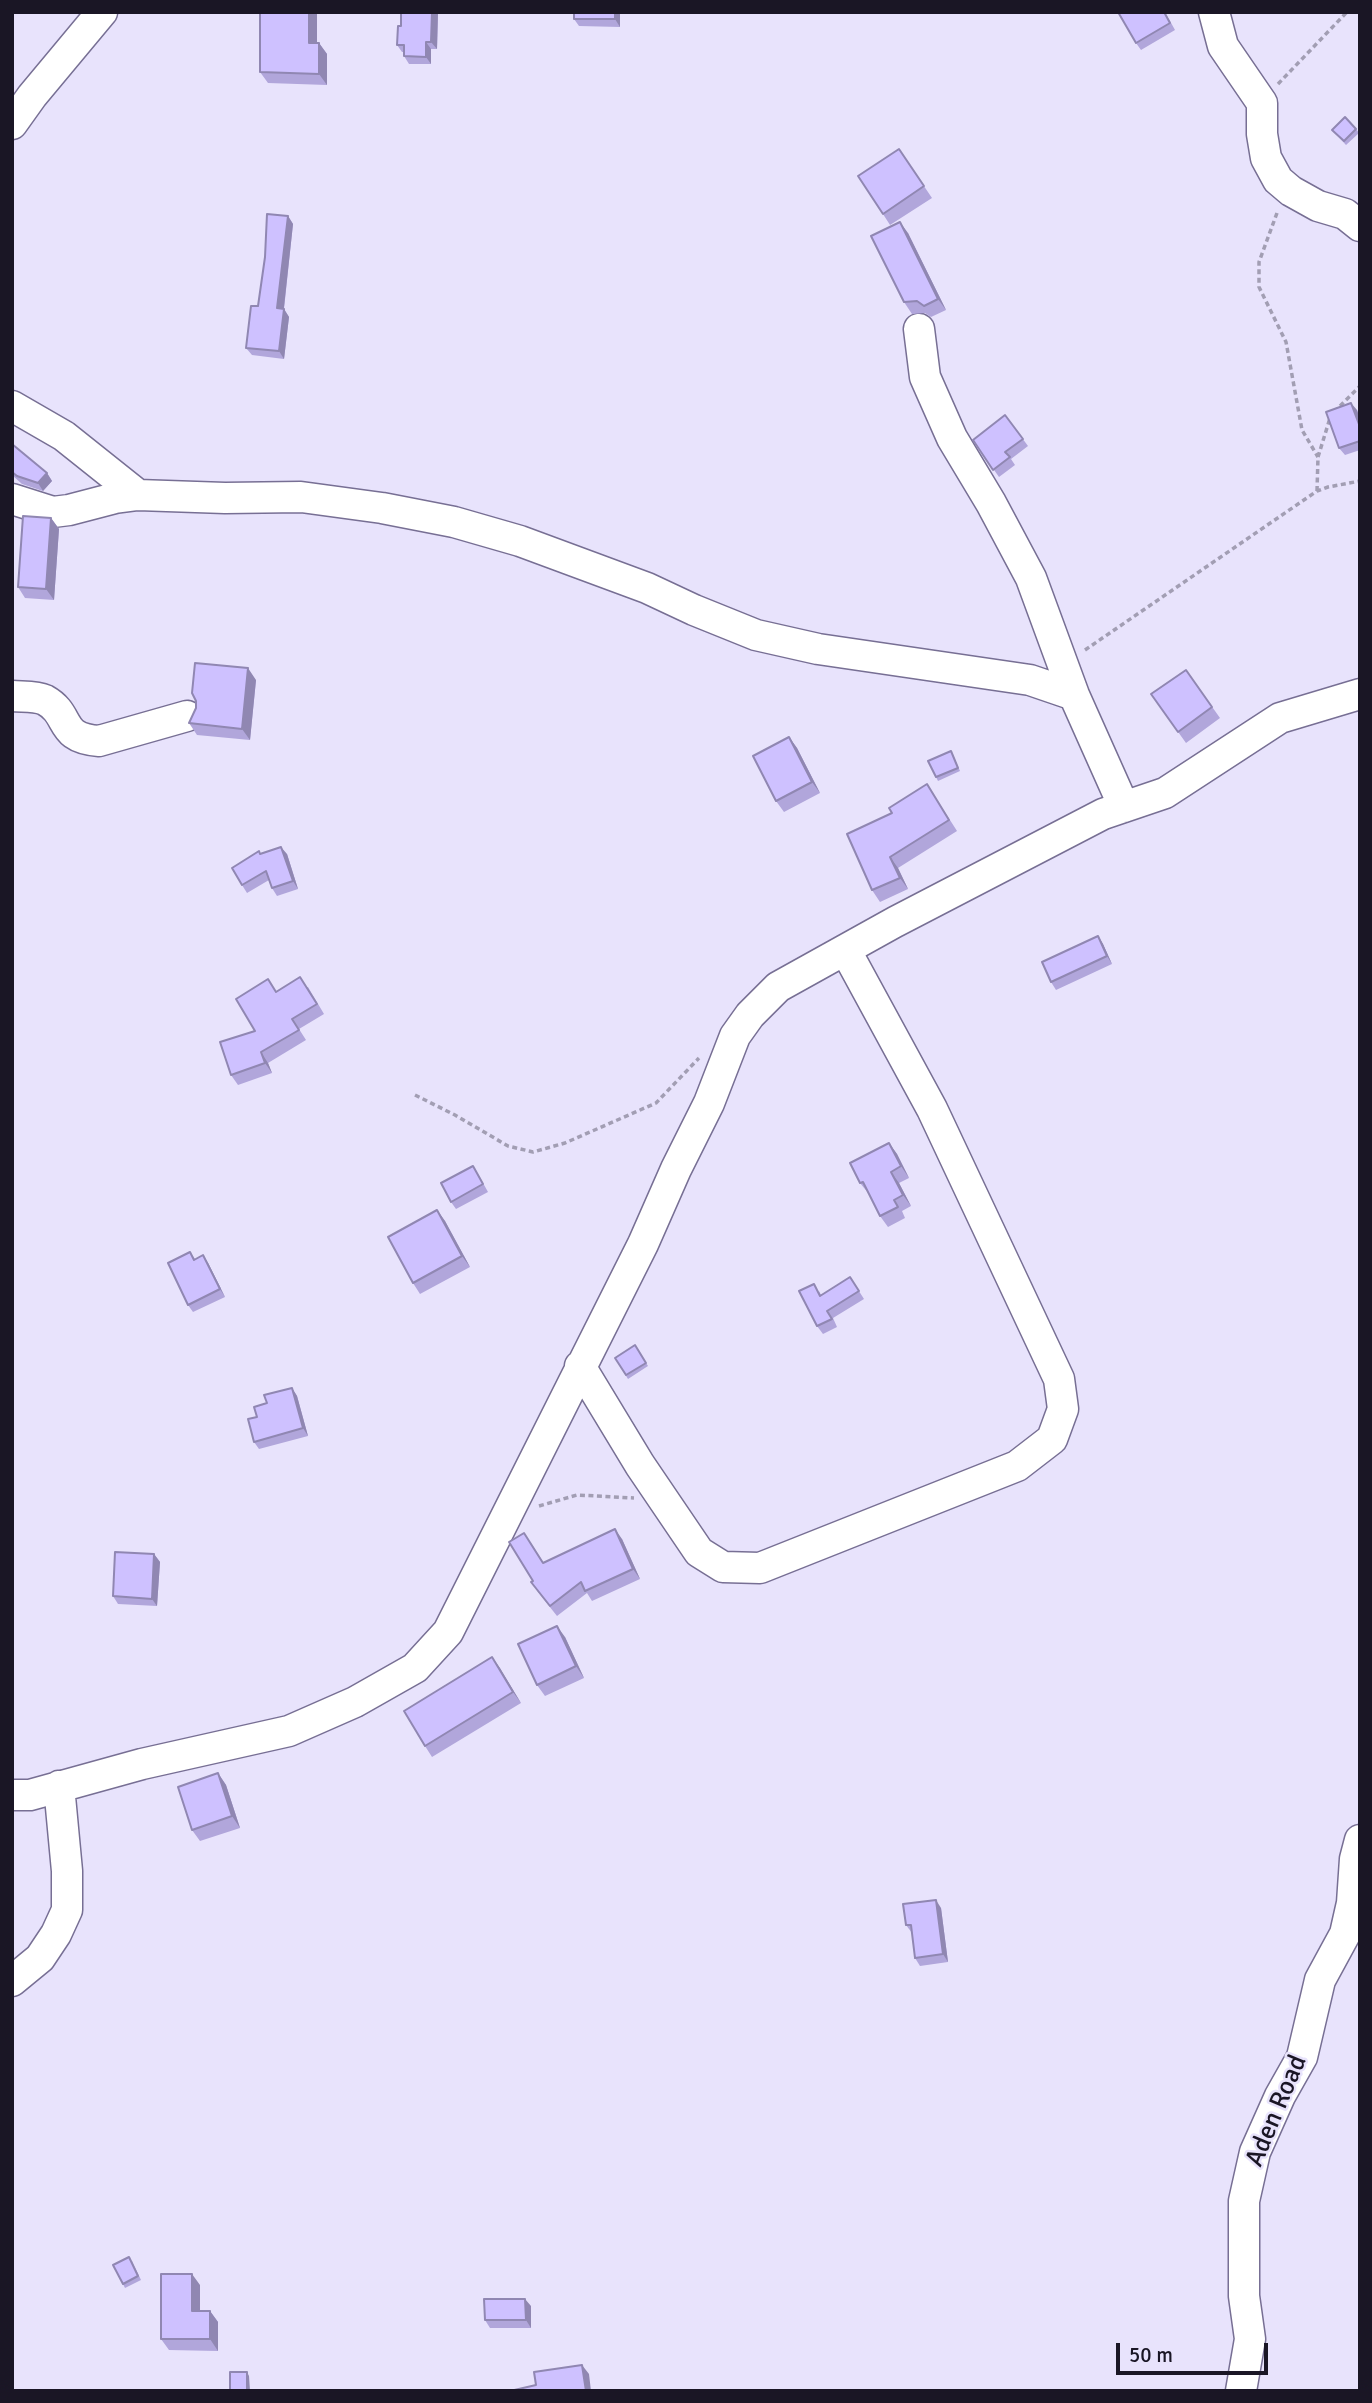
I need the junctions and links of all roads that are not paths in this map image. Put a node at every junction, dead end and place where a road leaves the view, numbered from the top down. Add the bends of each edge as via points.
1 (102, 12) edge
2 (1214, 12) edge
3 (12, 124) edge
4 (1360, 226) edge
5 (919, 330) dead end
6 (12, 422) edge
7 (138, 495) junction
8 (12, 499) edge
9 (1360, 694) edge
10 (1074, 695) junction
11 (12, 696) edge
12 (187, 716) dead end
13 (1124, 807) junction
14 (846, 951) junction
15 (580, 1366) junction
16 (59, 1786) junction
17 (12, 1795) edge
18 (1360, 1840) edge
19 (12, 1981) edge
20 (1241, 2391) edge

1 - 3 street
2 - 4 street via 1223,46 1262,103 1266,158 1278,180
5 - 10 street via 925,377 952,438 1031,578
6 - 7 street via 12,406 64,436
7 - 8 street via 53,512
7 - 10 street via 301,497 454,522 647,588 756,635 818,649 1030,680
9 - 13 street via 1280,718 1165,793
10 - 13 street
11 - 12 street via 42,699 52,705 75,737 86,740 99,741
13 - 14 street via 1102,814 907,915
14 - 15 street via 778,987 735,1036 643,1244
14 - 15 street via 932,1109 1059,1379 1063,1409 1052,1439 1017,1466 760,1568 723,1567 699,1552 639,1465
15 - 16 street via 448,1632 415,1668 355,1702 289,1731
16 - 17 street
16 - 19 street via 67,1910 40,1958
18 - 20 street, Aden Road via 1345,1934 1320,1980 1302,2057 1255,2152 1244,2201 1243,2274 1250,2339

